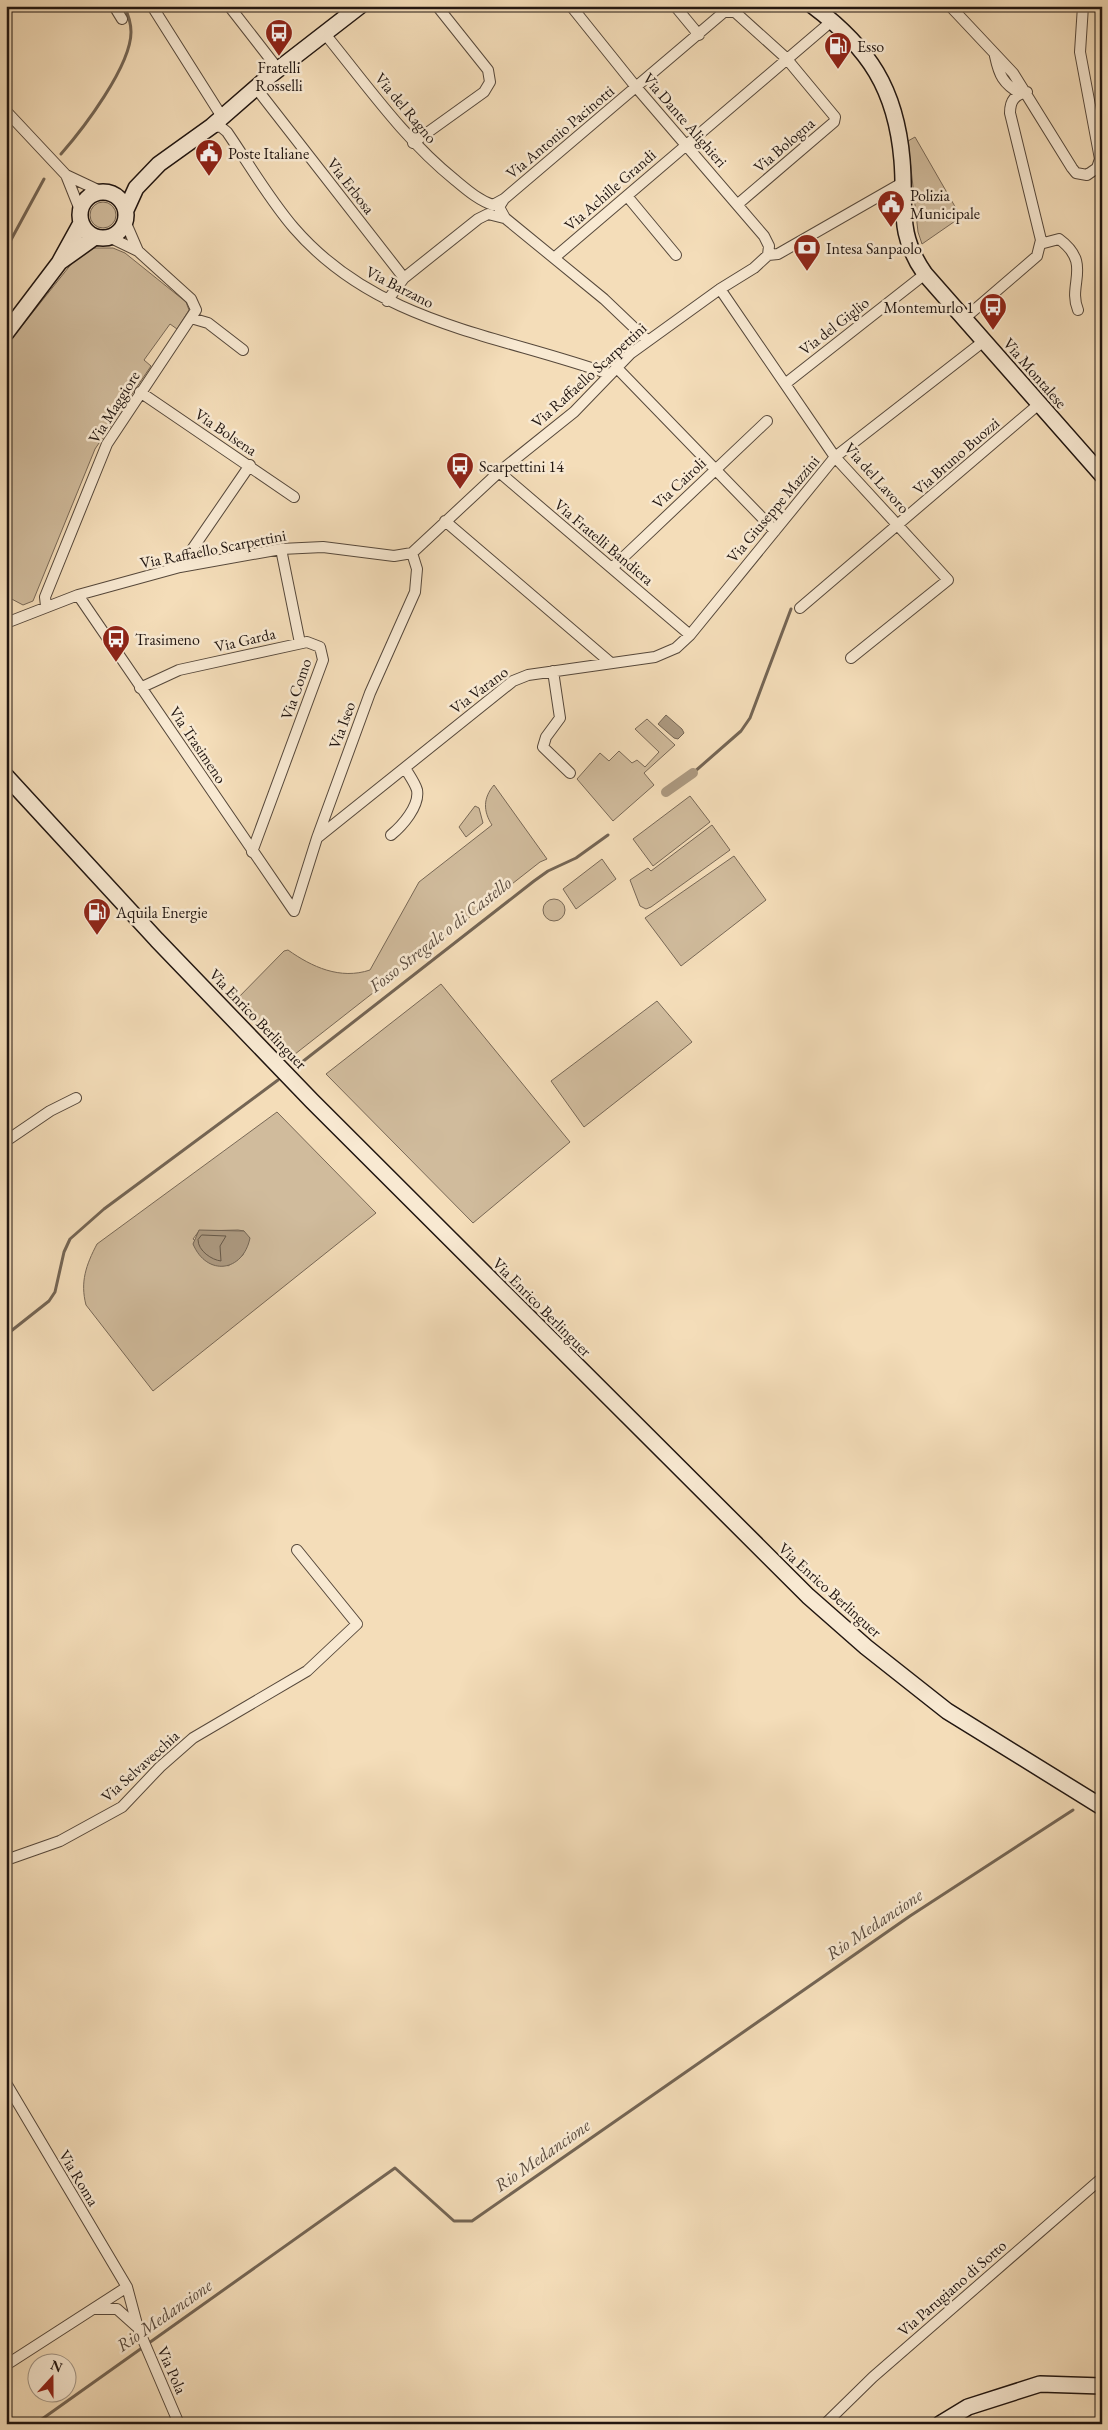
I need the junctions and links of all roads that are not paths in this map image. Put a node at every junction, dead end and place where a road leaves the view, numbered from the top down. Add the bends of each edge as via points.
1 (114, 6) edge
2 (152, 6) edge
3 (229, 6) edge
4 (360, 6) edge
5 (437, 6) edge
6 (571, 6) edge
7 (675, 6) edge
8 (814, 6) edge
9 (950, 6) edge
10 (1083, 6) edge
11 (122, 18) dead end
12 (832, 20) junction
13 (325, 34) junction
14 (699, 35) junction
15 (786, 58) junction
16 (278, 69) junction
17 (636, 87) junction
18 (254, 89) junction
19 (1024, 93) junction
20 (6, 111) edge
21 (220, 112) junction
22 (212, 126) junction
23 (413, 143) junction
24 (685, 144) junction
25 (183, 145) junction
26 (66, 175) junction
27 (145, 176) junction
28 (902, 183) junction
29 (104, 192) junction
30 (472, 194) junction
31 (627, 196) junction
32 (504, 199) junction
33 (738, 204) junction
34 (126, 216) junction
35 (80, 217) junction
36 (505, 218) junction
37 (478, 220) junction
38 (102, 237) junction
39 (1040, 244) junction
40 (138, 252) junction
41 (676, 255) dead end
42 (768, 255) junction
43 (554, 258) junction
44 (59, 263) junction
45 (925, 274) junction
46 (404, 278) junction
47 (720, 289) junction
48 (386, 301) junction
49 (1078, 310) dead end
50 (191, 318) junction
51 (965, 318) junction
52 (6, 334) edge
53 (646, 340) junction
54 (984, 341) junction
55 (243, 350) dead end
56 (612, 370) junction
57 (786, 384) junction
58 (140, 392) junction
59 (1039, 404) junction
60 (767, 421) dead end
61 (835, 457) junction
62 (250, 465) junction
63 (716, 470) junction
64 (499, 472) junction
65 (1102, 475) edge
66 (294, 497) dead end
67 (444, 520) junction
68 (899, 525) junction
69 (775, 530) junction
70 (281, 548) junction
71 (412, 553) junction
72 (180, 567) junction
73 (612, 568) junction
74 (78, 595) junction
75 (46, 606) junction
76 (800, 608) dead end
77 (6, 623) edge
78 (690, 635) junction
79 (300, 643) junction
80 (851, 658) dead end
81 (611, 663) junction
82 (553, 671) junction
83 (140, 688) junction
84 (405, 768) junction
85 (570, 773) dead end
86 (6, 776) edge
87 (391, 835) dead end
88 (317, 838) junction
89 (252, 852) junction
90 (294, 911) joint
91 (76, 1098) dead end
92 (6, 1141) edge
93 (297, 1550) dead end
94 (1101, 1806) edge
95 (6, 1860) edge
96 (6, 2083) edge
97 (1102, 2178) edge
98 (127, 2287) junction
99 (91, 2309) junction
100 (138, 2328) junction
101 (6, 2365) edge
102 (1102, 2386) edge
103 (179, 2424) edge
104 (825, 2424) edge
105 (940, 2424) edge

1 - 11 street
2 - 21 street
3 - 16 street
4 - 13 main road
5 - 23 street via 488,70 490,82 484,92
6 - 17 street, Via Dante Alighieri
7 - 14 street
8 - 12 main road, Via Montalese
9 - 19 street via 995,56 1004,83
10 - 19 street via 1080,52 1100,159 1092,172 1087,175 1076,173
12 - 15 street, Via Achille Grandi
12 - 28 main road, Via Montalese via 864,51 888,96 898,128
13 - 16 main road
13 - 23 street, Via del Ragno
14 - 15 street, Via Antonio Pacinotti via 724,12 735,12
14 - 17 street, Via Antonio Pacinotti
15 - 24 street, Via Achille Grandi
15 - 33 street, Via Bologna via 835,118 834,122
16 - 18 main road
17 - 24 street, Via Dante Alighieri
17 - 32 street, Via Antonio Pacinotti
18 - 21 main road
18 - 22 main road
18 - 46 street, Via Erbosa
19 - 39 street via 1012,101 1010,112
20 - 26 street
21 - 25 main road
22 - 25 main road
22 - 48 street, Via Barzano via 227,132 301,235 350,278
23 - 30 street, Via del Ragno
24 - 31 street, Via Achille Grandi
24 - 33 street, Via Dante Alighieri
25 - 27 main road
26 - 29 street
26 - 35 street
27 - 29 main road
27 - 34 main road via 136,188
28 - 42 street, Via Raffaello Scarpettini via 778,254
28 - 45 main road, Via Montalese via 903,226 912,256
29 - 34 main road via 120,198
29 - 35 main road via 87,198
30 - 32 street via 493,205
30 - 37 street via 483,212
31 - 41 street
31 - 43 street, Via Achille Grandi
32 - 36 street via 499,207
33 - 42 street, Via Dante Alighieri via 764,236 769,246
34 - 38 main road via 120,230
34 - 40 street
35 - 38 main road via 87,232
35 - 44 main road
36 - 37 street via 488,214
36 - 43 street
37 - 46 street
38 - 40 street
38 - 44 main road
39 - 49 street via 1059,239 1069,246 1079,273 1075,295
39 - 51 street via 1038,256
40 - 50 street via 193,301 196,310
42 - 47 street, Via Raffaello Scarpettini via 754,268
43 - 53 street via 604,299
44 - 52 main road
45 - 51 main road, Via Montalese
45 - 57 street, Via del Giglio
46 - 48 street
47 - 53 street, Via Raffaello Scarpettini
47 - 57 street, Via del Lavoro
48 - 56 street, Via Barzano via 435,322
50 - 55 street via 208,324
50 - 58 street, Via Maggiore
51 - 54 main road, Via Montalese
53 - 56 street, Via Raffaello Scarpettini
54 - 59 main road, Via Montalese
54 - 61 street, Via Giuseppe Mazzini
56 - 63 street
56 - 64 street, Via Raffaello Scarpettini via 574,412
57 - 61 street, Via del Lavoro
58 - 62 street, Via Bolsena
58 - 75 street, Via Maggiore via 99,459 45,598
59 - 65 main road, Via Montalese
59 - 68 street, Via Bruno Buozzi
60 - 63 street, Via Cairoli
61 - 68 street, Via del Lavoro
61 - 69 street, Via Giuseppe Mazzini
62 - 66 street, Via Bolsena
62 - 72 street
63 - 69 street
63 - 73 street, Via Cairoli
64 - 67 street, Via Raffaello Scarpettini
64 - 73 street, Via Fratelli Bandiera
67 - 71 street, Via Raffaello Scarpettini
67 - 81 street
68 - 76 street, Via Bruno Buozzi
68 - 80 street, Via del Lavoro via 948,580
69 - 78 street, Via Giuseppe Mazzini
70 - 71 street, Via Raffaello Scarpettini via 323,546 394,556
70 - 72 street, Via Raffaello Scarpettini
70 - 79 street, Via Como
71 - 88 street, Via Iseo via 417,569 415,592 370,693
72 - 74 street, Via Raffaello Scarpettini
73 - 78 street, Via Fratelli Bandiera
74 - 75 street, Via Raffaello Scarpettini
74 - 83 street, Via Trasimeno
75 - 77 street, Via Raffaello Scarpettini
78 - 81 street, Via Varano via 676,648 663,654
79 - 83 street, Via Garda via 179,670
79 - 89 street, Via Como via 316,644 322,651 323,660
81 - 82 street, Via Varano
82 - 84 street, Via Varano via 513,681
82 - 85 street via 560,718 543,747
83 - 89 street, Via Trasimeno
84 - 87 street via 416,797 404,823
84 - 88 street, Via Varano
86 - 94 main road, Via Enrico Berlinguer via 312,1101 788,1577 866,1647 947,1711
88 - 90 street, Via Iseo
89 - 90 street, Via Trasimeno
91 - 92 street
93 - 95 street, Via Selvavecchia via 357,1624 307,1671 193,1738 122,1807 60,1841
96 - 98 street, Via Roma
97 - 104 street, Via Parugiano di Sotto via 873,2377
98 - 99 street
98 - 100 street, Via Pola
99 - 100 street, Via Pola via 117,2309
99 - 101 street
100 - 103 street, Via Pola
102 - 105 main road via 1040,2384 968,2407

